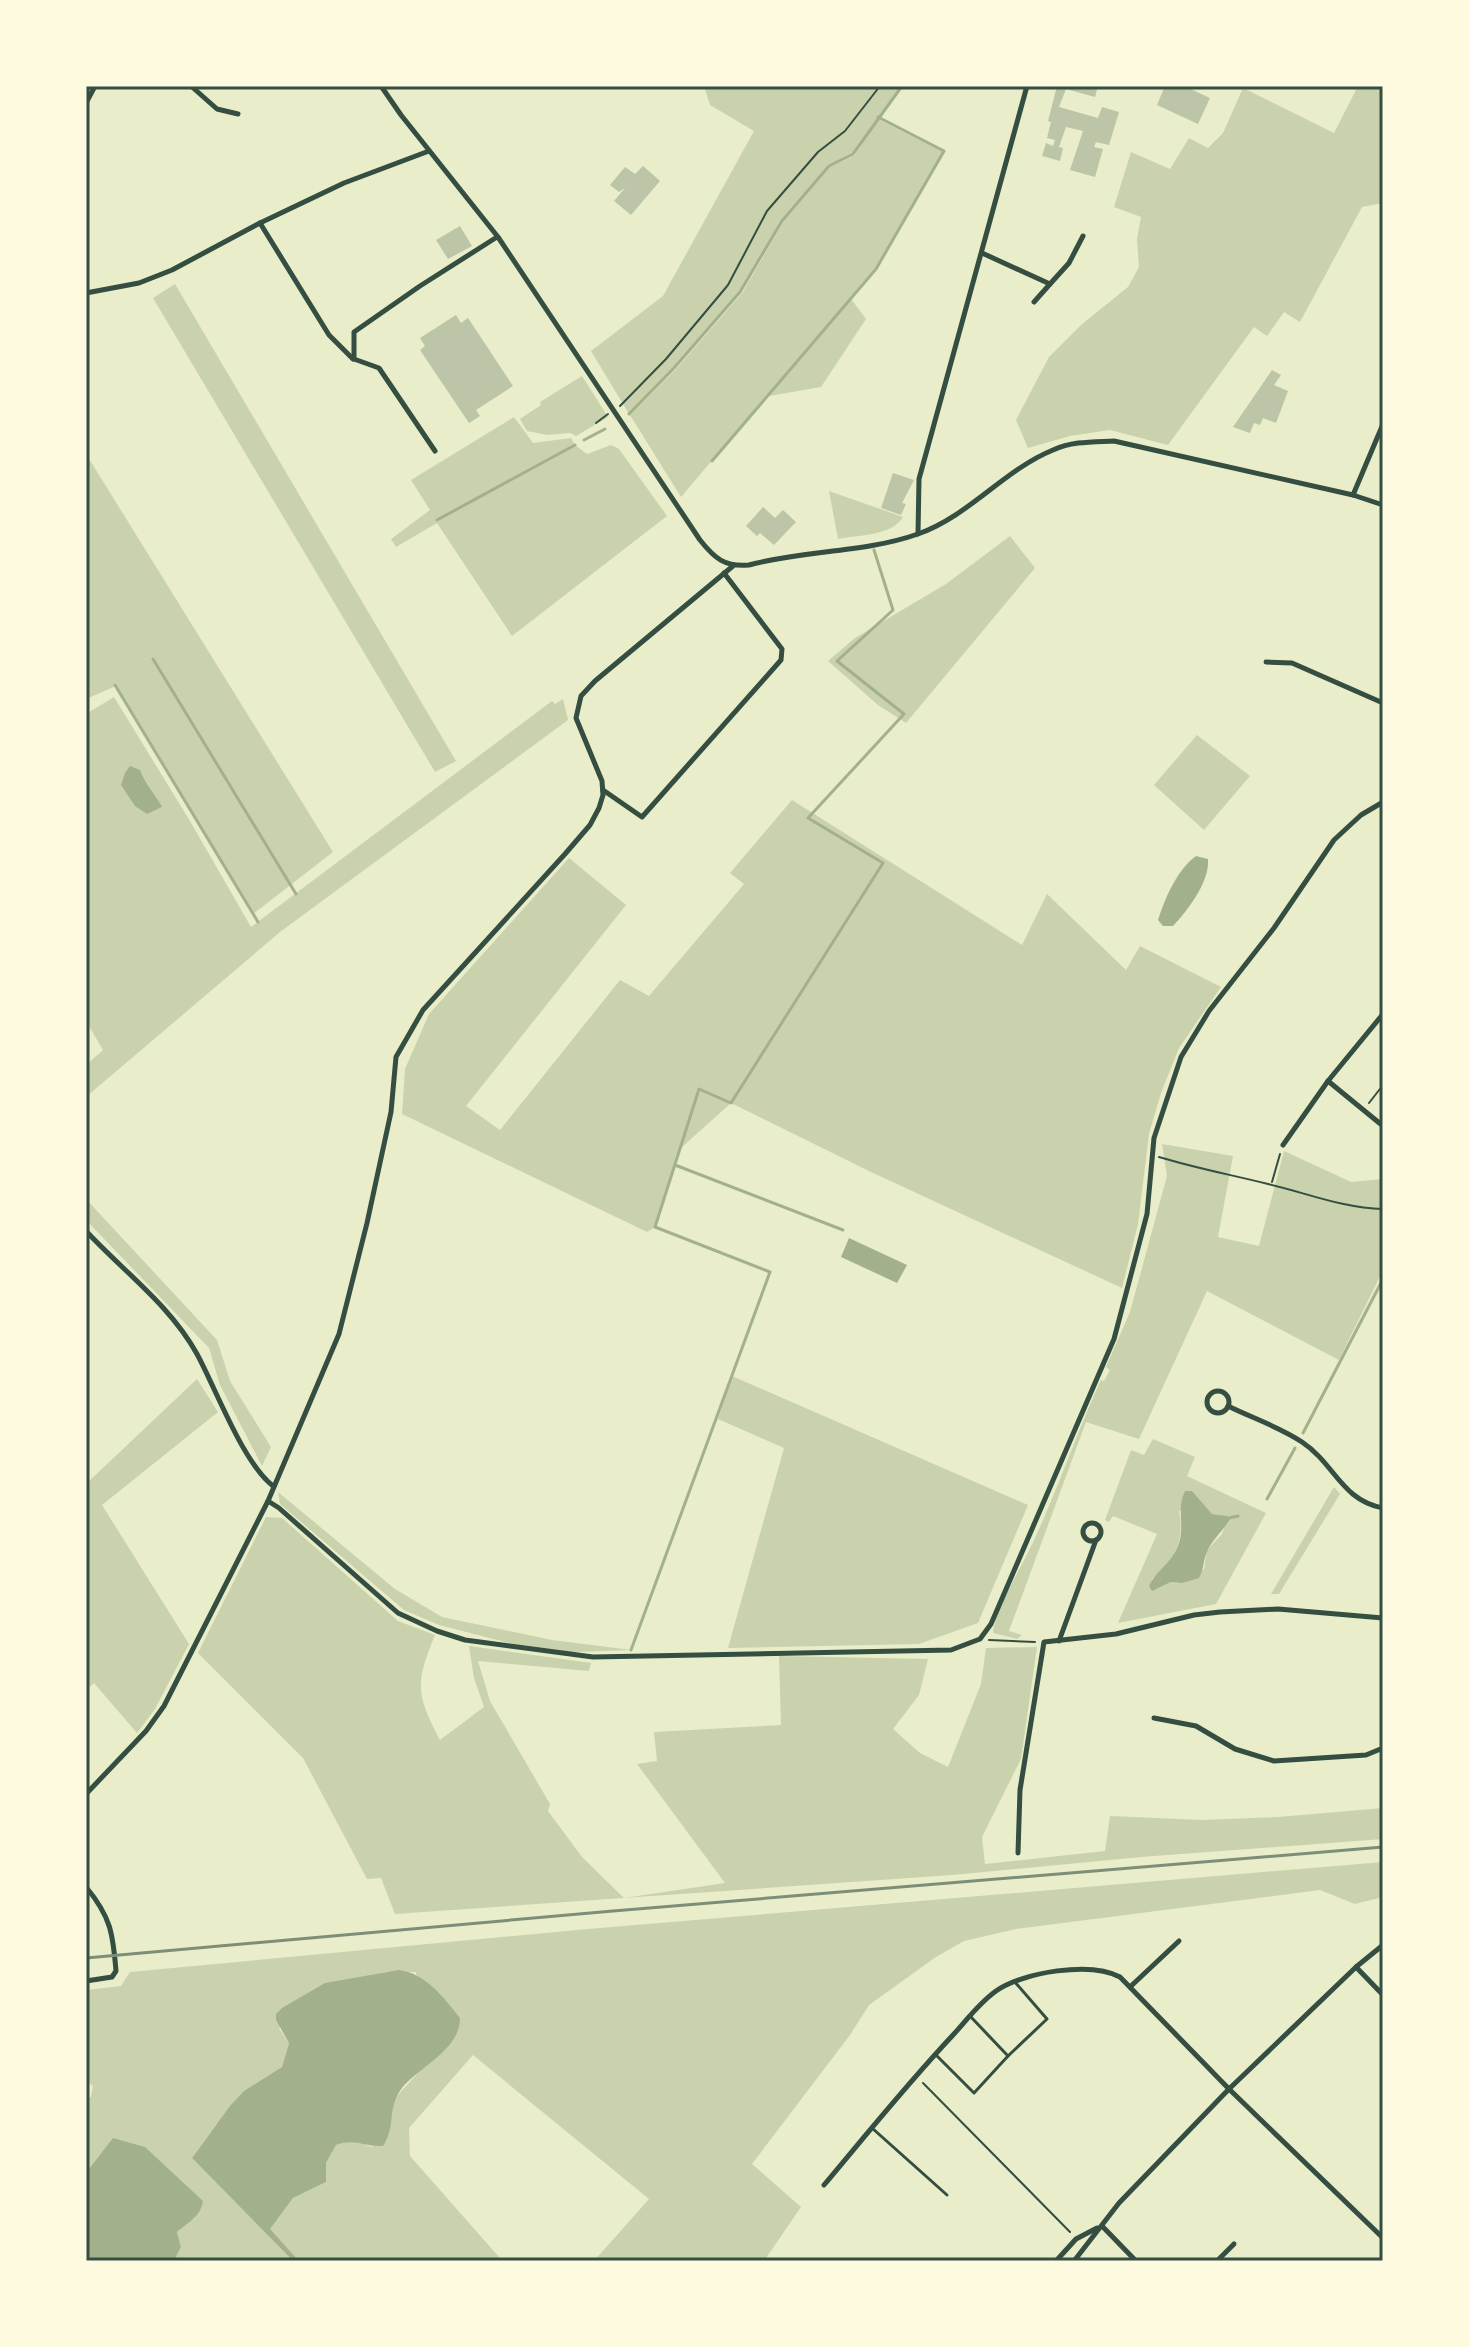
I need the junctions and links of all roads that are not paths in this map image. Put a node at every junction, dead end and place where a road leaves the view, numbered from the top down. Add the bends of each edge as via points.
1 (95, 86) edge
2 (191, 86) edge
3 (381, 86) edge
4 (1027, 86) edge
5 (86, 103) edge
6 (238, 114) dead end
7 (429, 151) junction
8 (260, 223) junction
9 (1083, 236) dead end
10 (498, 237) junction
11 (982, 253) junction
12 (1050, 284) junction
13 (86, 293) edge
14 (1034, 302) dead end
15 (354, 359) junction
16 (1383, 424) edge
17 (435, 451) dead end
18 (1353, 495) junction
19 (1383, 505) edge
20 (918, 534) junction
21 (733, 566) junction
22 (724, 573) junction
23 (1266, 662) dead end
24 (1383, 703) edge
25 (602, 789) junction
26 (1383, 802) edge
27 (1383, 1014) edge
28 (1328, 1081) junction
29 (1383, 1126) edge
30 (1283, 1145) road end
31 (86, 1231) edge
32 (1228, 1406) junction
33 (273, 1486) junction
34 (268, 1501) junction
35 (1383, 1508) edge
36 (1096, 1540) dead end
37 (1383, 1618) edge
38 (1059, 1641) junction
39 (1154, 1718) dead end
40 (1383, 1748) edge
41 (86, 1794) edge
42 (1018, 1853) dead end
43 (86, 1887) edge
44 (1179, 1941) dead end
45 (1383, 1945) edge
46 (1356, 1967) junction
47 (86, 1981) edge
48 (1014, 1981) junction
49 (1130, 1987) junction
50 (1383, 1995) edge
51 (970, 2016) junction
52 (935, 2053) junction
53 (1008, 2056) junction
54 (1229, 2089) junction
55 (872, 2128) junction
56 (824, 2185) dead end
57 (947, 2195) dead end
58 (1102, 2226) junction
59 (1383, 2238) edge
60 (1234, 2244) dead end
61 (1056, 2261) edge
62 (1074, 2261) edge
63 (1136, 2261) edge
64 (1217, 2261) edge

1 - 5 street
2 - 6 street via 217,109
3 - 7 street
4 - 11 street
7 - 8 street
7 - 10 street
8 - 13 street via 172,270 139,283
8 - 15 street via 329,335
9 - 12 street
10 - 15 street via 354,332
10 - 21 street via 700,540 721,562
11 - 12 street
11 - 20 street via 919,479
12 - 14 street
15 - 17 street via 379,368
16 - 18 street
18 - 19 street
18 - 20 street via 1114,441 1076,443 1029,463 970,506
20 - 21 street
21 - 22 street
22 - 25 street via 581,696 576,718 597,763
22 - 25 street via 782,649 781,660 642,817
23 - 24 street via 1292,663
25 - 33 street via 590,825 423,1010 396,1057 391,1112 339,1334
26 - 34 street via 1334,840 1181,1057 1154,1138 1147,1214 1114,1339 980,1639 951,1650 593,1657 465,1640 398,1613
27 - 28 street
28 - 29 street
28 - 30 street
31 - 33 street via 163,1307 197,1353 260,1473
32 - 32 street via 1222,1392 1208,1399 1216,1413
32 - 35 street via 1302,1442 1350,1494
33 - 34 street
34 - 41 street via 164,1706
36 - 38 street
37 - 38 street via 1278,1609 1220,1612
38 - 42 street via 1044,1642 1020,1790
39 - 40 street via 1196,1726 1235,1749 1274,1761 1366,1755
43 - 47 street via 110,1923 116,1971 112,1977
44 - 49 street
45 - 46 street
46 - 50 street
46 - 54 street
48 - 49 street via 1107,1970
48 - 51 street
48 - 53 lane via 1047,2019
49 - 54 street
51 - 52 street
51 - 53 lane
52 - 53 lane via 974,2093
52 - 55 street
54 - 58 street
54 - 59 street
55 - 56 street
55 - 57 lane
58 - 61 street via 1076,2239
58 - 62 street
58 - 63 street
60 - 64 street

